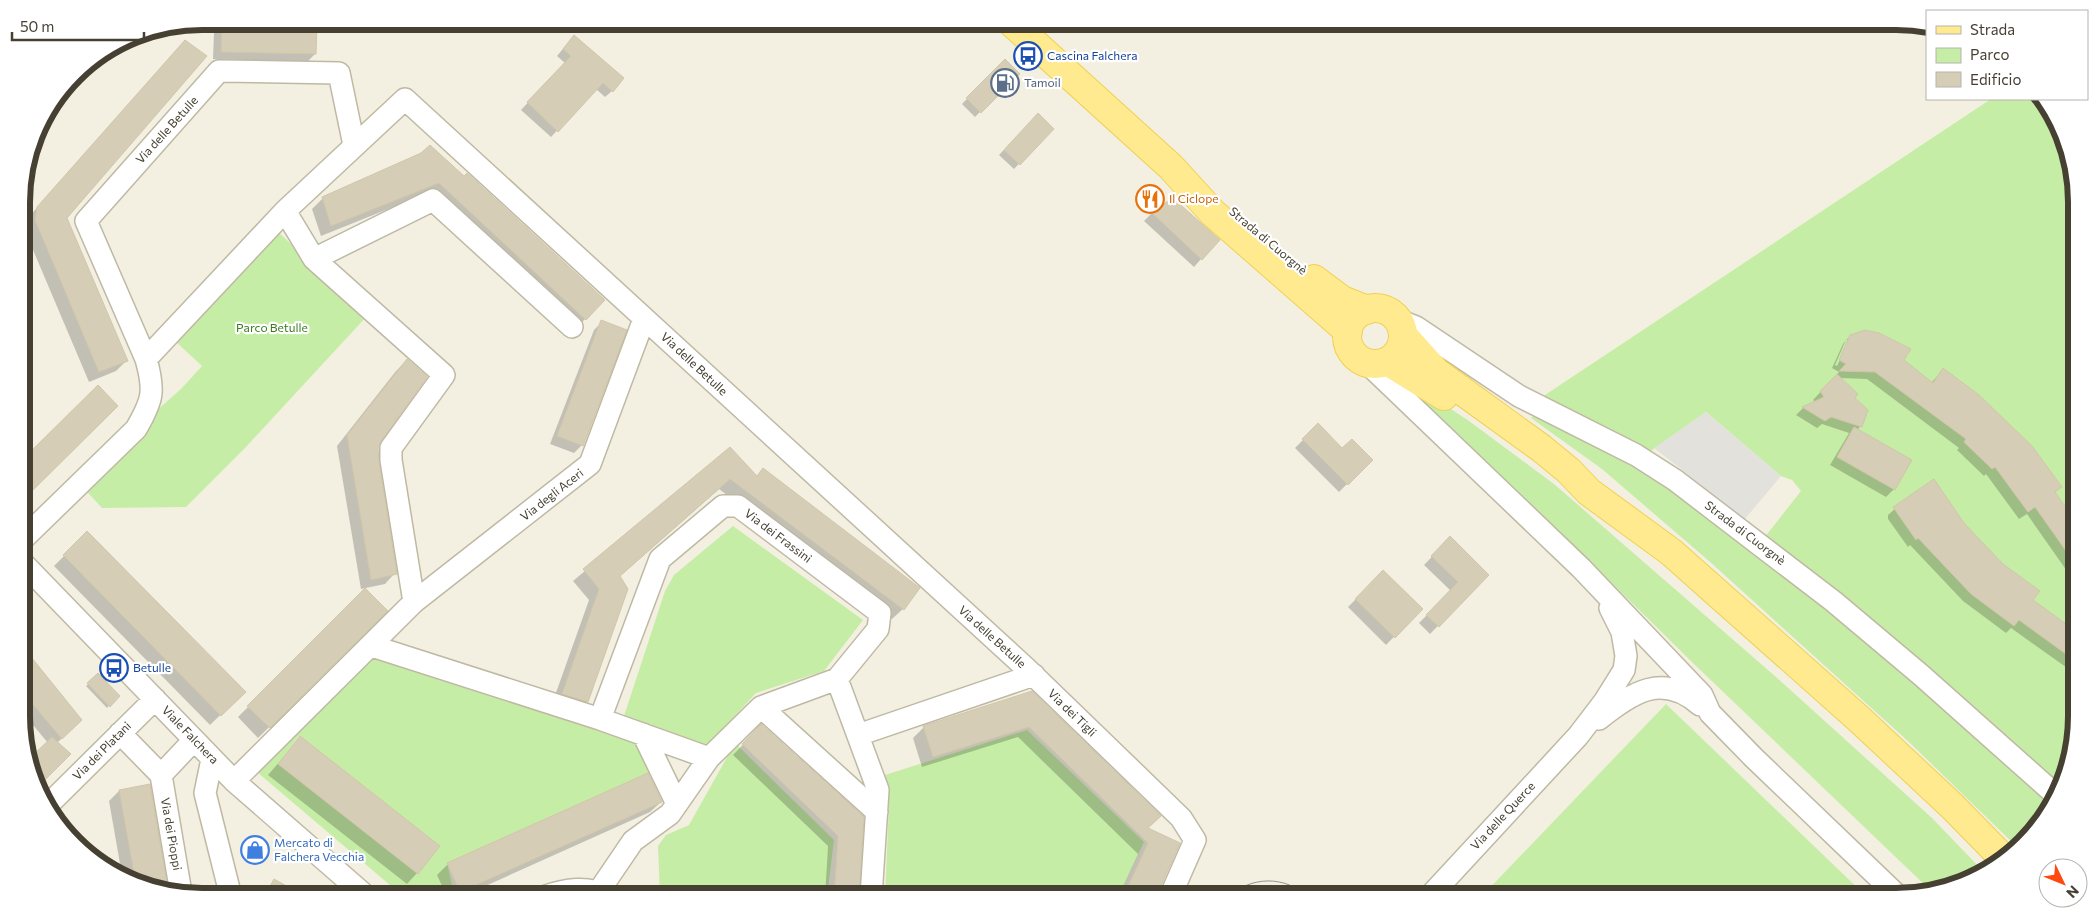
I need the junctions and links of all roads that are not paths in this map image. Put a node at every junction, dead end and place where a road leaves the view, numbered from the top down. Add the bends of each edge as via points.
1 (1020, 30) edge
2 (354, 145) junction
3 (1171, 167) junction
4 (285, 211) junction
5 (314, 259) junction
6 (1367, 310) junction
7 (644, 319) junction
8 (572, 327) dead end
9 (1401, 328) junction
10 (1348, 331) junction
11 (146, 359) junction
12 (1377, 362) junction
13 (1590, 492) junction
14 (30, 532) edge
15 (1581, 568) junction
16 (30, 570) edge
17 (414, 602) junction
18 (397, 620) junction
19 (372, 646) junction
20 (406, 657) junction
21 (1034, 675) junction
22 (837, 679) junction
23 (155, 698) junction
24 (761, 707) junction
25 (1710, 713) junction
26 (600, 719) junction
27 (120, 733) junction
28 (643, 734) junction
29 (858, 735) junction
30 (1578, 736) junction
31 (194, 740) junction
32 (212, 758) junction
33 (709, 758) junction
34 (161, 775) junction
35 (234, 781) junction
36 (2051, 790) edge
37 (52, 801) edge
38 (677, 804) junction
39 (877, 812) junction
40 (1999, 854) edge
41 (180, 887) edge
42 (229, 888) edge
43 (357, 888) edge
44 (607, 888) edge
45 (872, 888) edge
46 (1174, 888) edge
47 (1437, 888) edge
48 (1890, 888) edge

1 - 3 main road, Strada di Cuorgnè
2 - 4 street, Via delle Betulle
2 - 7 street, Via delle Betulle via 405,99
2 - 11 street, Via delle Betulle via 339,73 219,71 86,221
3 - 6 main road, Strada di Cuorgnè via 1224,203 1334,295
3 - 10 main road, Strada di Cuorgnè via 1213,213
4 - 5 street
4 - 11 street, Via delle Betulle
5 - 8 street via 433,200
5 - 17 street via 444,375 390,448
6 - 9 main road via 1385,310
6 - 10 main road via 1354,318
7 - 17 street, Via degli Aceri via 590,464
7 - 21 street, Via delle Betulle
9 - 12 main road via 1398,352
9 - 13 main road via 1436,372 1541,448
9 - 36 street, Strada di Cuorgnè via 1416,327 1519,396 1636,455 1675,480 1833,601
10 - 12 main road via 1351,349 1357,357
11 - 14 street, Via delle Betulle via 152,380 150,406 136,428
12 - 13 main road via 1420,380 1487,424 1561,480
12 - 15 street
13 - 40 main road via 1671,552 1860,719
15 - 25 street via 1702,695
15 - 30 street, Via delle Querce via 1614,615 1622,632 1626,656 1624,670
16 - 23 street, Viale Falchera
17 - 18 street, Via degli Aceri
18 - 19 street, Via degli Aceri
18 - 20 street
19 - 20 street
19 - 35 street, Via degli Aceri
20 - 26 street
21 - 29 street
21 - 46 street, Via dei Tigli via 1181,818 1195,840
22 - 24 street
22 - 26 street, Via dei Frassini via 878,629 880,613 738,506 723,506 660,559
22 - 29 street
23 - 27 street, Via dei Platani
23 - 31 street, Viale Falchera
24 - 33 street
24 - 39 street
25 - 30 street, Via delle Querce via 1678,690 1659,686 1619,703
25 - 48 street
26 - 28 street
27 - 34 street
27 - 37 street, Via dei Platani
28 - 33 street
28 - 38 street
29 - 39 street via 878,790
30 - 47 street, Via delle Querce
31 - 32 street, Viale Falchera
31 - 34 street
32 - 35 street, Viale Falchera
32 - 42 street via 205,793
33 - 38 street
34 - 41 street, Via dei Pioppi
35 - 43 street, Viale Falchera
38 - 44 street via 670,814 633,841
39 - 45 street

